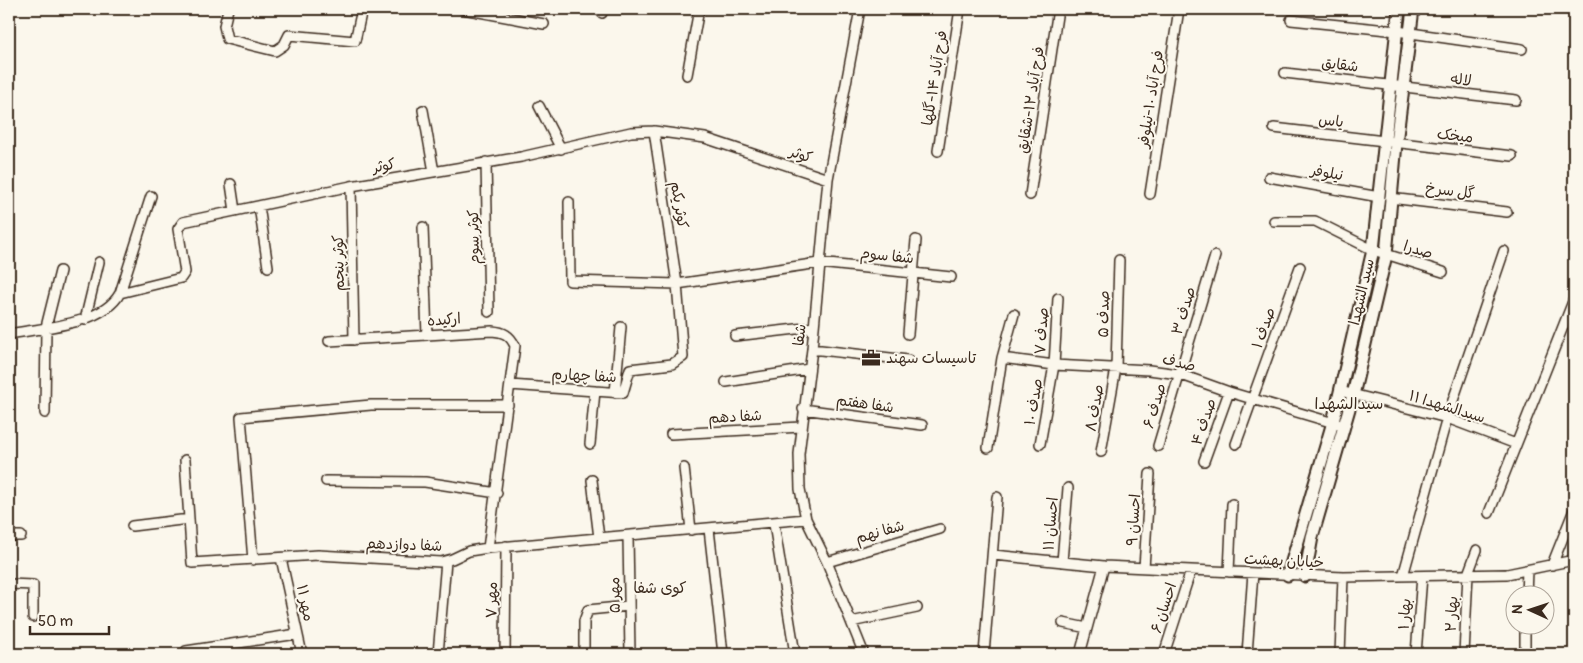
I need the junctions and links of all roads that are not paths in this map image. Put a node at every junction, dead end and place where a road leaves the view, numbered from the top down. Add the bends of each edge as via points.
1 (228, 9) edge
2 (362, 9) edge
3 (462, 9) edge
4 (699, 9) edge
5 (860, 9) edge
6 (960, 9) edge
7 (1058, 9) edge
8 (1179, 9) edge
9 (1399, 9) edge
10 (1413, 9) edge
11 (1291, 20) dead end
12 (544, 24) dead end
13 (1397, 31) junction
14 (1410, 33) junction
15 (1522, 49) dead end
16 (1285, 72) dead end
17 (687, 75) dead end
18 (1397, 86) junction
19 (1516, 100) dead end
20 (539, 106) dead end
21 (423, 110) dead end
22 (1274, 128) dead end
23 (654, 131) junction
24 (1384, 142) junction
25 (1396, 143) junction
26 (561, 149) junction
27 (938, 151) dead end
28 (1512, 156) dead end
29 (486, 162) junction
30 (434, 172) junction
31 (1269, 177) dead end
32 (828, 179) junction
33 (231, 184) dead end
34 (351, 186) junction
35 (1150, 194) dead end
36 (1030, 195) dead end
37 (151, 196) dead end
38 (1385, 197) junction
39 (569, 202) dead end
40 (259, 206) junction
41 (235, 210) junction
42 (1507, 212) dead end
43 (1274, 221) dead end
44 (423, 227) dead end
45 (916, 240) dead end
46 (1373, 250) junction
47 (1504, 251) dead end
48 (1386, 255) junction
49 (1215, 256) dead end
50 (1119, 260) dead end
51 (99, 262) dead end
52 (819, 264) junction
53 (268, 267) dead end
54 (1300, 267) dead end
55 (60, 271) dead end
56 (1443, 272) dead end
57 (914, 273) junction
58 (951, 277) dead end
59 (677, 284) junction
60 (120, 293) junction
61 (1058, 298) dead end
62 (1574, 299) edge
63 (489, 312) dead end
64 (1014, 314) dead end
65 (85, 320) junction
66 (46, 327) junction
67 (814, 327) junction
68 (621, 328) dead end
69 (9, 334) edge
70 (908, 334) dead end
71 (428, 335) junction
72 (735, 336) dead end
73 (354, 340) junction
74 (329, 341) dead end
75 (812, 349) junction
76 (1002, 358) junction
77 (908, 360) dead end
78 (1054, 365) junction
79 (1116, 368) junction
80 (809, 369) junction
81 (1179, 374) junction
82 (726, 382) dead end
83 (510, 385) junction
84 (595, 391) junction
85 (1340, 391) junction
86 (1229, 392) junction
87 (615, 393) junction
88 (1353, 394) junction
89 (1253, 399) junction
90 (508, 405) junction
91 (803, 409) junction
92 (45, 413) dead end
93 (1447, 418) junction
94 (1339, 424) junction
95 (922, 425) dead end
96 (801, 427) junction
97 (671, 434) dead end
98 (590, 444) dead end
99 (1040, 444) dead end
100 (1236, 444) dead end
101 (1516, 444) junction
102 (1158, 446) dead end
103 (988, 448) dead end
104 (1101, 452) dead end
105 (185, 460) dead end
106 (1204, 461) dead end
107 (684, 468) dead end
108 (1150, 474) dead end
109 (592, 480) dead end
110 (326, 481) dead end
111 (1068, 488) dead end
112 (496, 493) junction
113 (997, 497) dead end
114 (1232, 504) dead end
115 (1574, 510) edge
116 (1490, 513) dead end
117 (189, 519) junction
118 (806, 519) junction
119 (774, 524) junction
120 (132, 526) dead end
121 (709, 529) junction
122 (940, 529) dead end
123 (692, 530) junction
124 (9, 536) edge
125 (21, 536) dead end
126 (628, 536) junction
127 (599, 538) junction
128 (506, 546) junction
129 (488, 548) junction
130 (1477, 550) dead end
131 (993, 555) junction
132 (281, 558) junction
133 (253, 560) junction
134 (1574, 560) edge
135 (446, 561) junction
136 (827, 562) junction
137 (1062, 562) junction
138 (1552, 565) junction
139 (1104, 566) junction
140 (1144, 568) junction
141 (1191, 570) junction
142 (1527, 570) junction
143 (1229, 572) junction
144 (1253, 573) junction
145 (1468, 574) junction
146 (1288, 575) junction
147 (1305, 576) junction
148 (1403, 576) junction
149 (1422, 576) junction
150 (1343, 577) junction
151 (9, 584) edge
152 (1526, 586) edge
153 (629, 606) junction
154 (917, 608) dead end
155 (32, 617) dead end
156 (851, 622) junction
157 (1063, 623) dead end
158 (1087, 628) junction
159 (298, 634) junction
160 (1525, 636) edge
161 (223, 650) edge
162 (186, 651) dead end
163 (302, 654) edge
164 (438, 654) edge
165 (504, 654) edge
166 (584, 654) edge
167 (630, 654) edge
168 (723, 654) edge
169 (795, 654) edge
170 (864, 654) edge
171 (984, 654) edge
172 (1080, 654) edge
173 (1164, 654) edge
174 (1246, 654) edge
175 (1340, 654) edge
176 (1416, 654) edge
177 (1464, 654) edge
178 (1525, 654) edge

1 - 2 street via 224,26 227,39 275,51 284,45 289,35 355,41
3 - 12 street
4 - 17 street
5 - 32 street, شفا
6 - 27 street, فرح آباد ۱۴-گلها
7 - 36 street, فرح آباد ۱۲-شقایق
8 - 35 street, فرح آباد ۱۰-نیلوفر
9 - 13 street, سید الشهدا
10 - 14 street, سید الشهدا
11 - 13 street
13 - 14 street
13 - 18 street, سید الشهدا
14 - 15 street
14 - 18 street, سید الشهدا
16 - 18 street, شقایق
18 - 19 street, لاله
18 - 24 street, سید الشهدا
18 - 25 street, سید الشهدا
20 - 26 street
21 - 30 street
22 - 24 street, یاس
23 - 26 street, کوثر via 631,132
23 - 32 street, کوثر via 705,138
23 - 59 street, کوثر یکم
24 - 25 street, یاس
24 - 38 street, سید الشهدا
25 - 28 street, میخک
25 - 38 street, سید الشهدا
26 - 29 street, کوثر
29 - 30 street, کوثر
29 - 63 street, کوثر سوم
30 - 34 street, کوثر
31 - 38 street, نیلوفر
32 - 52 street, شفا
33 - 41 street
34 - 40 street, کوثر
34 - 73 street, کوثر پنجم
37 - 60 street
38 - 42 street, گل سرخ
38 - 46 street, سید الشهدا
38 - 48 street, سید الشهدا
39 - 59 street via 570,281
40 - 41 street, کوثر
40 - 53 street
41 - 60 street, کوثر via 183,222 179,226 185,272 181,278
43 - 46 street, صدرا via 1315,222
44 - 71 street
45 - 57 street
46 - 48 street, صدرا
46 - 85 street, سید الشهدا
47 - 93 street
48 - 56 street, صدرا
48 - 88 street, سید الشهدا
49 - 81 street, صدف ۳
50 - 79 street, صدف ۵
51 - 65 street
52 - 57 street, شفا سوم
52 - 59 street
52 - 67 street, شفا
54 - 89 street, صدف ۱
55 - 66 street
57 - 58 street, شفا سوم
57 - 70 street
59 - 87 street, شفا چهارم via 683,357 672,364 630,369 624,391
60 - 65 street via 115,303
61 - 78 street, صدف ۷
62 - 101 street
64 - 76 street
65 - 66 street
66 - 69 street
66 - 92 street
67 - 72 street
67 - 75 street, شفا
68 - 87 street
71 - 73 street, ارکیده
71 - 83 street, ارکیده via 503,332 511,338 514,346
73 - 74 street, ارکیده
75 - 77 street
75 - 80 street, شفا
76 - 78 street, صدف
76 - 103 street
78 - 79 street, صدف
78 - 99 street, صدف ۱۰
79 - 81 street, صدف
79 - 104 street, صدف ۸
80 - 82 street
80 - 91 street, شفا
81 - 86 street, صدف
81 - 102 street, صدف ۶
83 - 84 street, شفا چهارم
83 - 90 street
84 - 87 street, شفا چهارم
84 - 98 street
85 - 88 street, سیدالشهدا ۱۱
85 - 94 street, سید الشهدا
86 - 89 street, صدف
86 - 106 street, صدف ۴
88 - 93 street, سیدالشهدا ۱۱
88 - 94 street, سید الشهدا
89 - 94 street, صدف
89 - 100 street, صدف ۱
90 - 112 street
90 - 133 street via 371,406 241,417
91 - 95 street, شفا هفتم
91 - 96 street, شفا
93 - 101 street, سیدالشهدا ۱۱
93 - 148 street
94 - 146 street, سید الشهدا
94 - 147 street, سید الشهدا
96 - 97 street, شفا دهم
96 - 118 street, شفا via 800,489
101 - 116 street
105 - 117 street, شفا دوازدهم
107 - 123 street
108 - 140 street, احسان ۹
109 - 127 street
110 - 112 street via 425,482
111 - 137 street, احسان ۱۱
112 - 129 street
113 - 131 street
114 - 143 street
115 - 138 street
117 - 120 street
117 - 133 street, شفا دوازدهم via 192,564
118 - 119 street, شفا دوازدهم
118 - 136 street, شفا
119 - 121 street, شفا دوازدهم
119 - 169 street
121 - 123 street, شفا دوازدهم
121 - 168 street
122 - 136 street, شفا نهم
123 - 126 street, شفا دوازدهم
124 - 125 street
126 - 127 street, شفا دوازدهم
126 - 153 street, مهر ۵
127 - 128 street, شفا دوازدهم
128 - 129 street, شفا دوازدهم
128 - 165 street, مهر ۷
129 - 135 street, شفا دوازدهم via 469,551
130 - 145 street, بهار ۲
131 - 137 street, خیابان بهشت
131 - 171 street
132 - 133 street, شفا دوازدهم
132 - 135 street, شفا دوازدهم via 342,556
132 - 159 street, مهر ۱۱
134 - 138 street, خیابان بهشت
135 - 164 street
136 - 156 street, شفا
137 - 139 street, خیابان بهشت
138 - 142 street, خیابان بهشت
139 - 140 street, خیابان بهشت
139 - 158 street
140 - 141 street, خیابان بهشت
141 - 143 street, خیابان بهشت
141 - 173 street, احسان ۶
142 - 145 street, خیابان بهشت via 1507,574
142 - 152 street
143 - 144 street, خیابان بهشت
144 - 146 street, خیابان بهشت
144 - 174 street
145 - 149 street, خیابان بهشت
145 - 177 street, بهار ۲
146 - 147 street, خیابان بهشت
147 - 150 street, خیابان بهشت
148 - 149 street, خیابان بهشت
148 - 150 street, خیابان بهشت
149 - 176 street, بهار ۱
150 - 175 street
151 - 155 street via 33,585
153 - 166 street via 588,610 584,621
153 - 167 street, مهر ۵
154 - 156 street
156 - 170 street, شفا
157 - 158 street
158 - 172 street
159 - 161 street
159 - 163 street, مهر ۱۱
160 - 178 street
161 - 162 street

